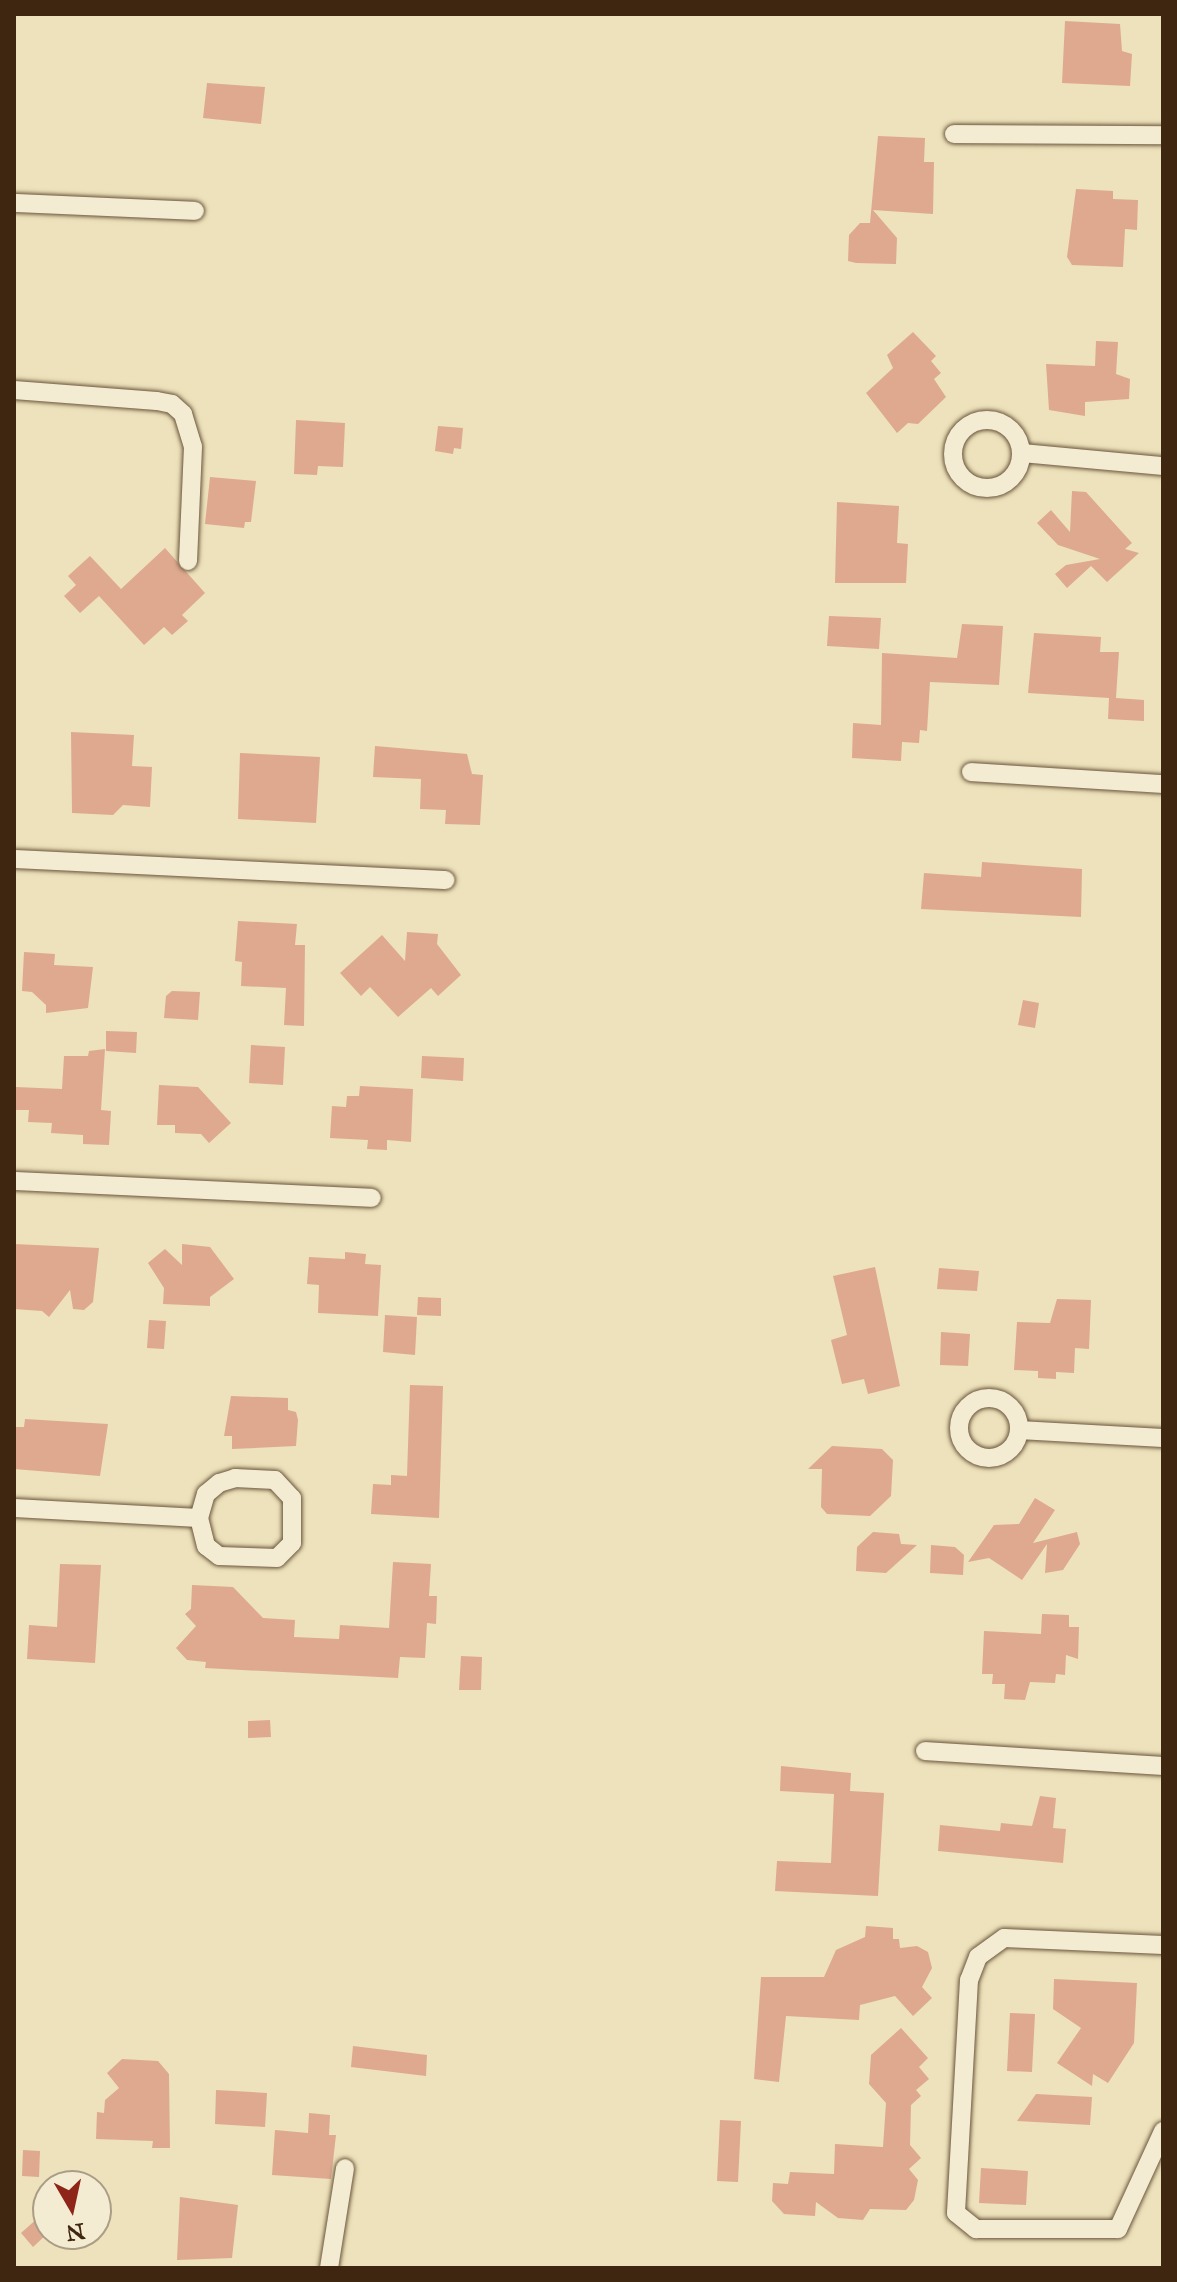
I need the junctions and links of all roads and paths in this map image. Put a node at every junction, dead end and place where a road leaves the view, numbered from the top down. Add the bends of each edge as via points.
1 (954, 134) dead end
2 (1163, 135) edge
3 (14, 203) edge
4 (195, 211) dead end
5 (14, 390) edge
6 (1022, 453) dead end
7 (1163, 466) edge
8 (188, 561) dead end
9 (971, 772) dead end
10 (1163, 784) edge
11 (14, 859) edge
12 (445, 880) dead end
13 (14, 1181) edge
14 (372, 1198) dead end
15 (1019, 1430) dead end
16 (1163, 1438) edge
17 (14, 1508) edge
18 (199, 1518) junction
19 (925, 1751) dead end
20 (1163, 1766) edge
21 (1163, 1945) edge
22 (1163, 2131) edge
23 (345, 2168) dead end
24 (329, 2268) edge

1 - 2 street
3 - 4 street
5 - 8 street via 157,401 172,404 183,414 193,447
6 - 7 street
9 - 10 street
11 - 12 street
13 - 14 street
15 - 16 street
17 - 18 street
18 - 18 street via 206,1494 219,1483 235,1478 275,1480 292,1498 292,1543 277,1558 219,1556 206,1546
19 - 20 street
21 - 22 street via 1004,1938 978,1957 969,1980 956,2213 976,2229 1118,2229
23 - 24 street

